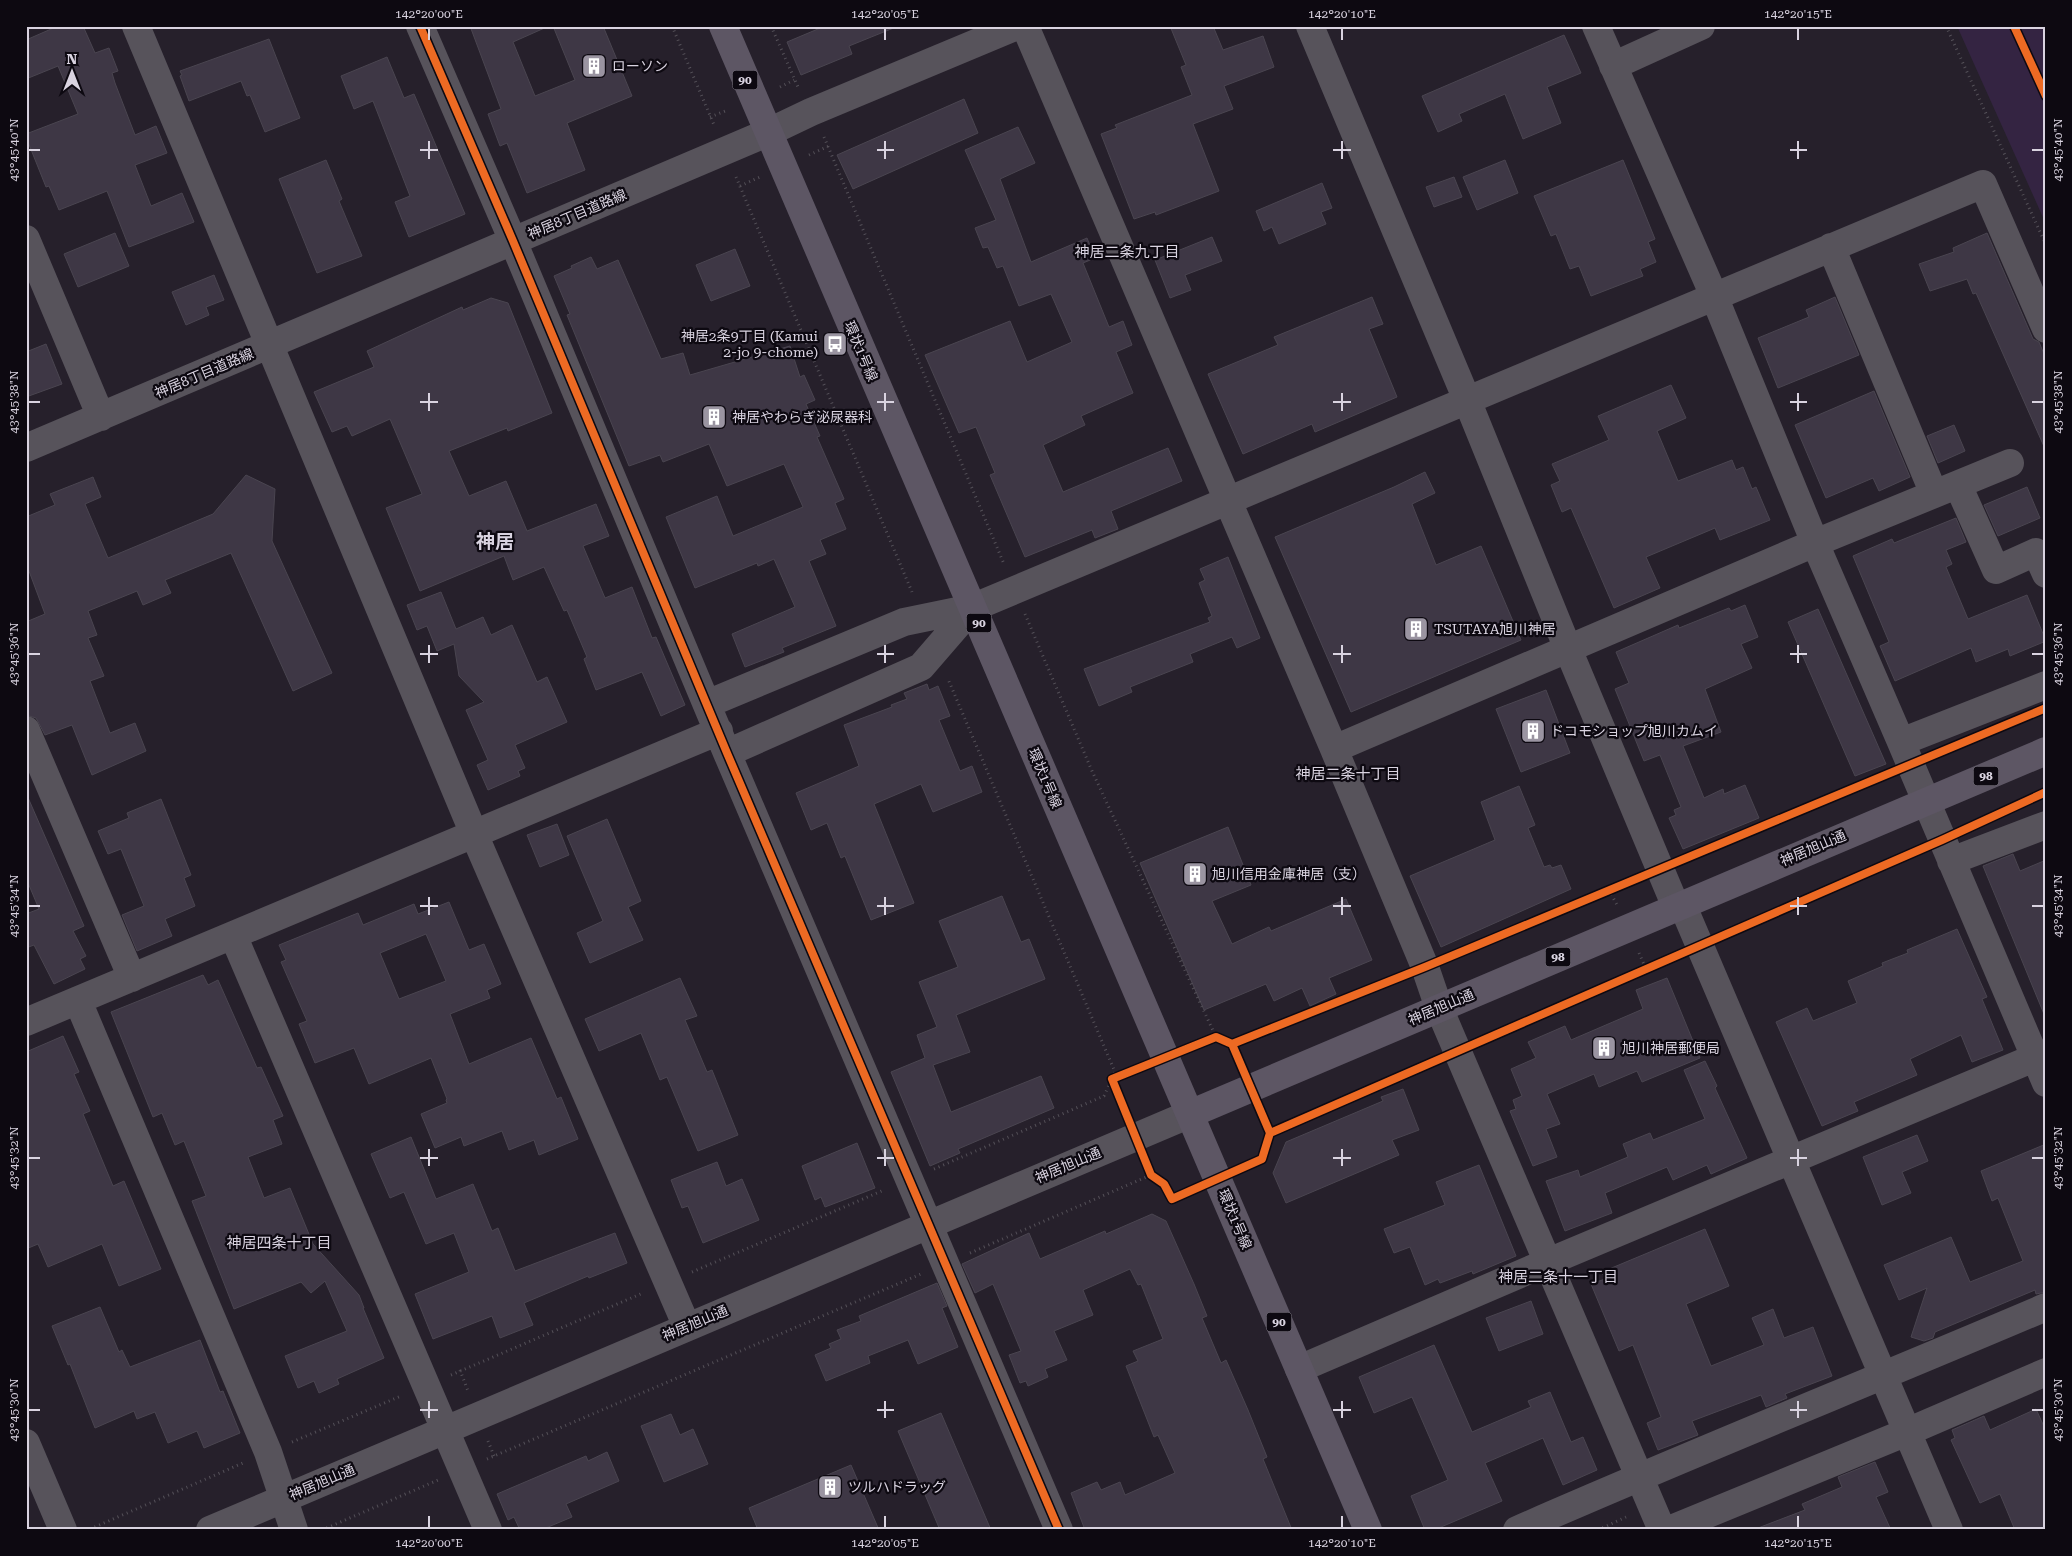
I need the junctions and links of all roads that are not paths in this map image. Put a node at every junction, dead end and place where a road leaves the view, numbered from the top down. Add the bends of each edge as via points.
1 (136, 26) edge
2 (420, 26) edge
3 (723, 26) edge
4 (1017, 26) edge
5 (1025, 26) edge
6 (1310, 26) edge
7 (1596, 26) edge
8 (1701, 26) edge
9 (1613, 66) junction
10 (767, 133) junction
11 (26, 239) edge
12 (514, 241) junction
13 (1831, 248) junction
14 (1714, 296) junction
15 (2046, 330) edge
16 (270, 344) junction
17 (1467, 400) junction
18 (101, 417) junction
19 (26, 448) edge
20 (2010, 463) dead end
21 (1946, 489) junction
22 (1226, 501) junction
23 (1814, 543) junction
24 (2046, 574) edge
25 (972, 608) junction
26 (1568, 649) junction
27 (2046, 685) edge
28 (707, 704) junction
29 (26, 730) edge
30 (723, 742) junction
31 (1901, 742) junction
32 (1334, 749) junction
33 (2046, 751) edge
34 (2046, 762) edge
35 (1926, 801) junction
36 (2046, 825) edge
37 (474, 834) junction
38 (1951, 861) junction
39 (1679, 906) junction
40 (233, 936) junction
41 (132, 978) junction
42 (78, 1001) junction
43 (1440, 1008) junction
44 (26, 1022) edge
45 (2040, 1055) edge
46 (2046, 1083) edge
47 (1190, 1114) junction
48 (1791, 1159) junction
49 (929, 1224) junction
50 (1548, 1262) junction
51 (2046, 1307) edge
52 (687, 1327) junction
53 (1299, 1370) junction
54 (2046, 1372) edge
55 (1883, 1376) junction
56 (445, 1430) junction
57 (1907, 1432) junction
58 (26, 1443) edge
59 (1639, 1476) junction
60 (282, 1499) junction
61 (1657, 1518) edge
62 (63, 1530) edge
63 (210, 1530) edge
64 (294, 1530) edge
65 (488, 1530) edge
66 (1059, 1530) edge
67 (1368, 1530) edge
68 (1517, 1530) edge
69 (1669, 1530) edge
70 (1949, 1530) edge

1 - 16 street
2 - 12 street
3 - 10 main road, 環状1号線 / 90
4 - 10 street, 神居8丁目道路線
5 - 22 street
6 - 17 street
7 - 9 street
8 - 9 street
9 - 14 street
10 - 12 street, 神居8丁目道路線
10 - 25 main road, 環状1号線 / 90
11 - 18 street
12 - 16 street, 神居8丁目道路線
12 - 28 street
13 - 14 street
13 - 15 street via 1983,184
13 - 21 street
14 - 17 street
14 - 23 street
16 - 18 street, 神居8丁目道路線
16 - 37 street
17 - 22 street
17 - 26 street
18 - 19 street, 神居8丁目道路線
20 - 21 street
21 - 23 street
21 - 24 street via 1996,570 2036,552
22 - 25 street
22 - 32 street
23 - 26 street
23 - 31 street
25 - 28 street via 904,622
25 - 30 street via 921,667
25 - 47 main road, 環状1号線 / 90
26 - 32 street
26 - 39 street
27 - 31 street
28 - 30 street
29 - 41 street
30 - 37 street
30 - 49 street
31 - 35 street
32 - 43 street
33 - 35 main road, 神居旭山通 / 98
34 - 35 main road, 神居旭山通 / 98
35 - 38 street
35 - 39 main road, 神居旭山通 / 98
36 - 38 street
37 - 40 street
37 - 52 street
38 - 45 street
39 - 43 main road, 神居旭山通 / 98
39 - 48 street
40 - 41 street
40 - 56 street
41 - 42 street
42 - 44 street
42 - 60 street via 268,1452
43 - 47 main road, 神居旭山通 / 98
43 - 50 street
45 - 46 street
45 - 48 street
47 - 49 street, 神居旭山通
47 - 53 main road, 環状1号線 / 90
48 - 50 street
48 - 55 street
49 - 52 street, 神居旭山通
49 - 66 street
50 - 53 street
50 - 59 street
51 - 55 street
52 - 56 street, 神居旭山通
53 - 67 main road, 環状1号線 / 90
54 - 57 street
55 - 57 street
55 - 59 street
56 - 60 street, 神居旭山通
56 - 65 street
57 - 69 street
57 - 70 street
58 - 62 street
59 - 61 street
59 - 68 street
60 - 63 street, 神居旭山通
60 - 64 street

